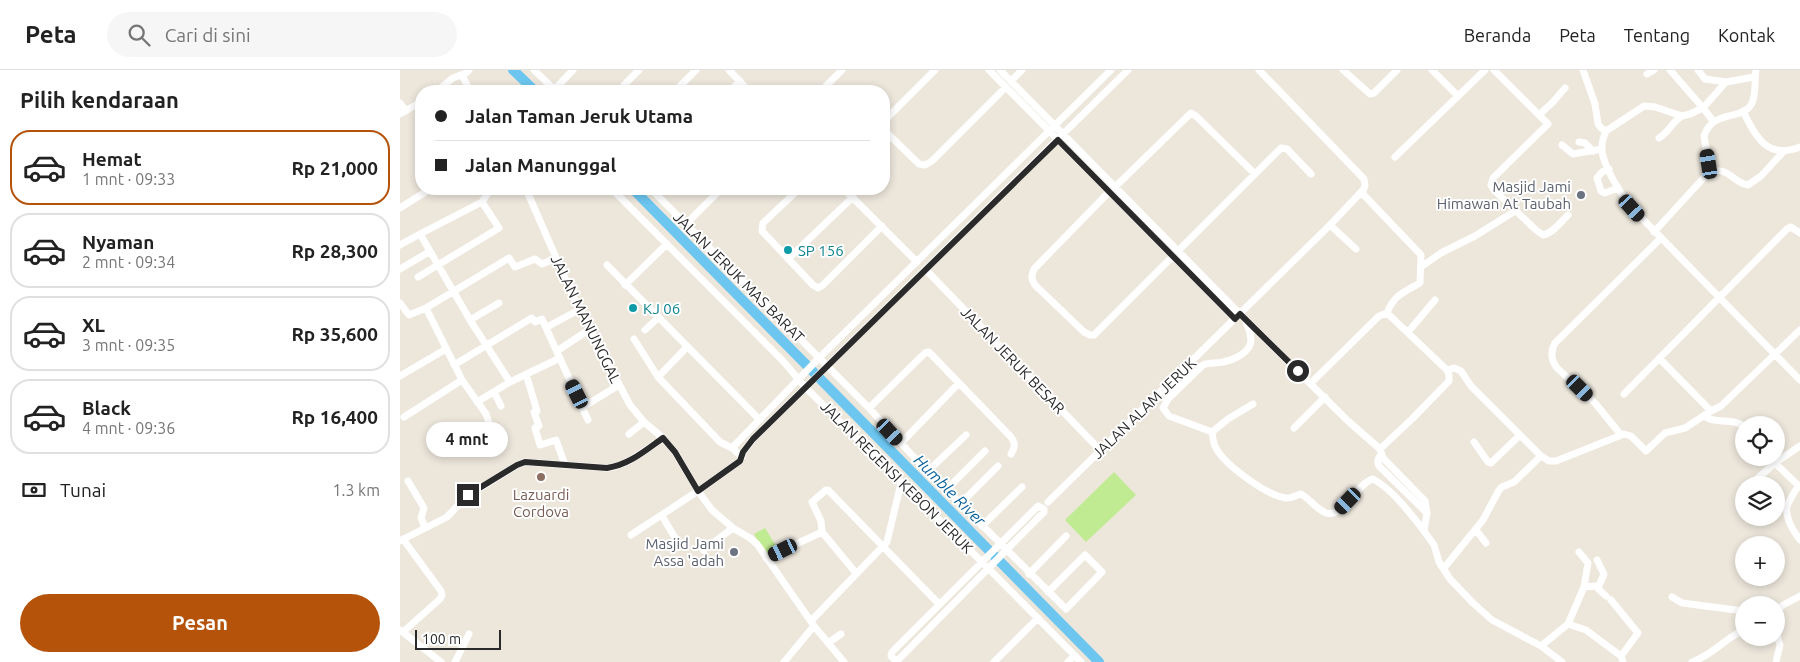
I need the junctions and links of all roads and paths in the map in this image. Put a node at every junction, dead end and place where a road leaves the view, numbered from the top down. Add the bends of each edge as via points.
1 (469, 70) edge
2 (573, 70) edge
3 (639, 70) edge
4 (696, 70) edge
5 (729, 70) edge
6 (842, 70) edge
7 (935, 70) edge
8 (989, 70) edge
9 (1000, 70) edge
10 (1022, 70) edge
11 (1111, 70) edge
12 (1128, 70) edge
13 (1259, 70) edge
14 (1344, 70) edge
15 (1397, 70) edge
16 (1432, 70) edge
17 (1485, 70) edge
18 (1494, 70) edge
19 (1583, 70) edge
20 (1670, 70) edge
21 (1698, 70) edge
22 (539, 72) edge
23 (1755, 74) edge
24 (462, 75) junction
25 (740, 81) junction
26 (1726, 82) junction
27 (1008, 84) junction
28 (444, 85) edge
29 (467, 85) edge
30 (551, 85) edge
31 (560, 85) edge
32 (624, 85) edge
33 (681, 85) edge
34 (736, 85) edge
35 (744, 85) edge
36 (826, 85) edge
37 (1565, 88) dead end
38 (1458, 96) junction
39 (400, 103) edge
40 (415, 106) edge
41 (1703, 108) junction
42 (1744, 112) junction
43 (403, 113) edge
44 (890, 115) edge
45 (1539, 115) junction
46 (1682, 116) junction
47 (1714, 122) junction
48 (1052, 128) junction
49 (1606, 131) junction
50 (890, 136) edge
51 (1061, 137) junction
52 (1659, 138) dead end
53 (1579, 142) dead end
54 (1562, 145) dead end
55 (1800, 147) edge
56 (1602, 149) junction
57 (1784, 150) junction
58 (1593, 151) junction
59 (1395, 157) dead end
60 (1609, 169) junction
61 (1710, 171) junction
62 (1255, 174) junction
63 (1311, 174) dead end
64 (1618, 188) junction
65 (1112, 189) junction
66 (1360, 192) junction
67 (419, 195) edge
68 (486, 195) edge
69 (529, 195) edge
70 (618, 195) edge
71 (657, 195) edge
72 (715, 195) edge
73 (793, 195) edge
74 (852, 197) joint
75 (979, 201) junction
76 (482, 202) junction
77 (401, 205) edge
78 (987, 210) junction
79 (1515, 211) junction
80 (1568, 215) dead end
81 (686, 224) junction
82 (1330, 224) junction
83 (882, 226) junction
84 (1654, 232) junction
85 (1800, 233) edge
86 (420, 234) junction
87 (1660, 239) junction
88 (667, 244) junction
89 (400, 245) edge
90 (1356, 250) dead end
91 (429, 252) junction
92 (1175, 254) junction
93 (556, 258) junction
94 (788, 259) junction
95 (917, 262) junction
96 (607, 265) dead end
97 (437, 266) junction
98 (400, 268) edge
99 (1421, 268) junction
100 (926, 270) junction
101 (418, 277) dead end
102 (625, 285) junction
103 (453, 292) junction
104 (1719, 296) junction
105 (1435, 300) dead end
106 (400, 303) edge
107 (499, 303) dead end
108 (426, 308) junction
109 (573, 313) dead end
110 (1387, 313) junction
111 (1237, 316) junction
112 (658, 318) junction
113 (470, 320) junction
114 (1246, 320) junction
115 (547, 328) junction
116 (590, 330) junction
117 (645, 330) dead end
118 (1800, 330) edge
119 (1408, 332) junction
120 (634, 339) dead end
121 (486, 346) junction
122 (687, 347) junction
123 (446, 349) junction
124 (558, 354) junction
125 (1775, 354) junction
126 (1660, 359) junction
127 (817, 360) junction
128 (454, 365) junction
129 (825, 367) junction
130 (1447, 370) junction
131 (526, 374) junction
132 (400, 376) edge
133 (658, 377) junction
134 (462, 380) junction
135 (798, 380) junction
136 (1800, 380) edge
137 (510, 382) junction
138 (959, 383) junction
139 (1311, 383) junction
140 (619, 385) junction
141 (805, 387) junction
142 (494, 392) junction
143 (1624, 394) dead end
144 (1325, 397) junction
145 (477, 402) junction
146 (1253, 404) dead end
147 (501, 406) dead end
148 (583, 407) junction
149 (868, 408) junction
150 (1711, 411) junction
151 (1704, 416) junction
152 (404, 417) dead end
153 (588, 420) dead end
154 (760, 420) junction
155 (1735, 421) edge
156 (644, 422) junction
157 (1294, 428) dead end
158 (492, 432) dead end
159 (1212, 432) junction
160 (629, 434) dead end
161 (966, 435) dead end
162 (1621, 435) junction
163 (1520, 436) junction
164 (663, 438) junction
165 (1474, 442) dead end
166 (901, 443) junction
167 (1800, 446) edge
168 (732, 448) junction
169 (984, 451) dead end
170 (1101, 451) junction
171 (1381, 452) junction
172 (1011, 454) dead end
173 (1785, 454) edge
174 (1541, 456) junction
175 (742, 457) junction
176 (565, 465) junction
177 (998, 466) dead end
178 (1767, 466) edge
179 (1779, 466) edge
180 (928, 471) junction
181 (1758, 476) edge
182 (408, 482) dead end
183 (902, 482) junction
184 (1022, 486) dead end
185 (1799, 486) edge
186 (946, 490) junction
187 (698, 491) junction
188 (1048, 502) dead end
189 (960, 504) junction
190 (662, 516) junction
191 (982, 526) junction
192 (425, 527) junction
193 (733, 528) junction
194 (1476, 530) junction
195 (1424, 531) junction
196 (822, 532) junction
197 (631, 535) dead end
198 (1066, 536) dead end
199 (401, 540) edge
200 (1800, 540) edge
201 (1486, 543) dead end
202 (680, 546) dead end
203 (883, 547) junction
204 (1001, 549) junction
205 (703, 550) dead end
206 (1579, 552) dead end
207 (766, 558) junction
208 (984, 560) junction
209 (1597, 560) dead end
210 (990, 566) junction
211 (1444, 568) junction
212 (856, 573) junction
213 (1030, 574) junction
214 (1584, 587) junction
215 (1598, 588) junction
216 (1048, 592) junction
217 (1800, 596) edge
218 (1672, 597) dead end
219 (940, 604) junction
220 (1785, 604) edge
221 (1735, 610) edge
222 (1038, 618) junction
223 (813, 624) junction
224 (1568, 624) junction
225 (401, 631) edge
226 (469, 634) dead end
227 (841, 634) dead end
228 (1735, 634) edge
229 (828, 643) junction
230 (1542, 646) junction
231 (1780, 646) edge
232 (1074, 656) junction
233 (1622, 659) edge
234 (441, 662) edge
235 (455, 662) edge
236 (784, 662) edge
237 (844, 662) edge
238 (994, 662) edge
239 (1068, 662) edge
240 (1081, 662) edge
241 (1562, 662) edge
242 (1692, 662) edge
243 (1776, 662) edge

1 - 24 street
2 - 31 street
3 - 32 street
4 - 33 street
5 - 25 street
6 - 36 street
7 - 44 street
8 - 27 street
9 - 27 street
10 - 27 street
11 - 48 street
12 - 51 street
13 - 66 street via 1365,182
14 - 15 street via 1370,94
16 - 38 street
17 - 38 street
18 - 45 street
19 - 49 street via 1598,124
20 - 41 street
21 - 26 street via 1705,79
22 - 30 street
23 - 26 street
23 - 42 street via 1754,99
24 - 28 street
24 - 29 street
25 - 34 street
25 - 35 street
26 - 41 street
27 - 48 street
27 - 50 street via 925,165 919,164
37 - 45 street
38 - 59 street
39 - 43 street
40 - 43 street
41 - 46 street
41 - 47 street
42 - 47 street
42 - 57 street via 1762,144
45 - 79 street via 1548,124 1493,178 1494,190
46 - 49 street via 1644,106
46 - 52 street
47 - 61 street via 1704,136
48 - 51 street
48 - 75 street
49 - 56 street
51 - 65 street
51 - 78 street
53 - 58 street
54 - 58 street via 1573,154
55 - 57 street
56 - 58 street
56 - 60 street
57 - 61 street via 1761,176 1748,185 1723,171
60 - 64 street
60 - 64 street via 1597,178 1601,191 1605,193
61 - 84 street
62 - 63 street via 1280,148 1284,148
62 - 65 street via 1191,113
62 - 92 street
64 - 84 street
65 - 92 street
65 - 92 street via 1034,269 1031,275 1035,285 1090,335
66 - 82 street, JALAN ALAM JERUK
66 - 99 street via 1419,251
67 - 77 street
68 - 76 street
69 - 93 street, JALAN MANUNGGAL
70 - 88 street, JALAN REGENSI KEBON JERUK
71 - 81 street, JALAN JERUK MAS BARAT
72 - 81 street
73 - 94 street via 762,226 762,231
74 - 83 street
74 - 94 street
75 - 78 street
75 - 95 street
76 - 86 street
76 - 97 street via 499,228
78 - 100 street
79 - 80 street via 1543,235
79 - 99 street
81 - 127 street, JALAN JERUK MAS BARAT
82 - 90 street
82 - 111 street, JALAN ALAM JERUK
83 - 94 street via 818,288
83 - 95 street
84 - 87 street
85 - 104 street via 1794,227 1787,229
86 - 89 street
86 - 91 street
87 - 104 street
87 - 162 street via 1555,343 1551,353 1557,368 1595,403
88 - 102 street
88 - 135 street, JALAN REGENSI KEBON JERUK
91 - 97 street
91 - 98 street
92 - 111 street
93 - 103 street via 542,264 536,259 516,266 510,258
93 - 116 street, JALAN MANUNGGAL
95 - 127 street
96 - 102 street
97 - 101 street
97 - 103 street
99 - 110 street via 1420,283 1397,296
100 - 129 street
100 - 170 street, JALAN JERUK BESAR
102 - 112 street
103 - 108 street
103 - 113 street
104 - 125 street
104 - 126 street
105 - 119 street
106 - 108 street via 410,315
107 - 113 street
108 - 123 street
109 - 115 street
110 - 119 street
110 - 139 street via 1379,316
111 - 114 street
111 - 170 street, JALAN ALAM JERUK
112 - 117 street
112 - 122 street
113 - 121 street
114 - 139 street
114 - 159 street via 1251,341 1244,353 1224,362 1203,365 1163,404 1169,416
115 - 121 street via 542,319 535,322 532,318
115 - 124 street
116 - 124 street
116 - 140 street, JALAN MANUNGGAL
118 - 125 street
119 - 130 street
120 - 133 street
121 - 128 street
121 - 137 street
122 - 133 street
122 - 154 street
123 - 128 street
123 - 132 street
124 - 131 street
124 - 148 street
125 - 136 street
125 - 150 street via 1725,404
126 - 143 street
126 - 150 street
127 - 129 street, JALAN JERUK MAS BARAT
127 - 135 street
128 - 134 street
129 - 141 street
129 - 149 street, JALAN JERUK MAS BARAT
130 - 163 street via 1461,371 1471,386
130 - 171 street via 1449,381
131 - 137 street
131 - 176 street via 537,411 534,412 539,426 535,428 540,445 556,440
133 - 168 street via 720,442
134 - 145 street
134 - 152 street
135 - 141 street, JALAN REGENSI KEBON JERUK
135 - 154 street
137 - 142 street
138 - 149 street via 928,352
138 - 166 street
138 - 172 street via 1015,442
139 - 144 street
140 - 148 street
140 - 156 street, JALAN MANUNGGAL
141 - 175 street via 753,439
141 - 183 street, JALAN REGENSI KEBON JERUK
142 - 145 street
142 - 147 street
144 - 157 street
144 - 171 street
145 - 158 street via 486,414
146 - 159 street
148 - 153 street
149 - 166 street, JALAN JERUK MAS BARAT
150 - 151 street
151 - 155 street via 1712,420
151 - 162 street via 1682,430 1664,434 1646,451 1631,436
154 - 168 street
156 - 160 street
156 - 164 street, JALAN MANUNGGAL
159 - 195 street via 1220,454 1248,480 1280,496 1287,498 1301,494 1330,514 1338,512 1365,483 1373,479 1403,505
161 - 180 street
162 - 174 street via 1556,461
163 - 165 street via 1491,463
163 - 174 street
164 - 176 street via 617,466
164 - 187 street, JALAN MANUNGGAL
166 - 180 street, JALAN JERUK MAS BARAT
167 - 173 street
168 - 175 street
169 - 186 street
170 - 188 street, JALAN ALAM JERUK
171 - 195 street via 1380,467 1427,513
174 - 194 street via 1514,482 1498,490
175 - 187 street
176 - 192 street via 525,462 517,465 466,497 447,517
177 - 189 street
178 - 181 street
179 - 185 street
180 - 186 street, JALAN JERUK MAS BARAT
182 - 192 street via 424,508 421,518
183 - 203 street via 889,538
183 - 208 street, JALAN REGENSI KEBON JERUK
184 - 191 street
185 - 200 street via 1788,504 1787,513
186 - 189 street, JALAN JERUK MAS BARAT
187 - 190 street
187 - 193 street, JALAN MANUNGGAL via 712,510
189 - 191 street, JALAN JERUK MAS BARAT
190 - 197 street
190 - 202 street
191 - 204 street, JALAN JERUK MAS BARAT
192 - 199 street
193 - 205 street
193 - 207 street, JALAN MANUNGGAL via 757,544
194 - 201 street
194 - 211 street
195 - 211 street
196 - 203 street via 821,521 812,502 828,490
196 - 207 street
196 - 212 street
198 - 213 street
199 - 225 street via 442,595
203 - 212 street
203 - 219 street
204 - 204 street via 1038,506 1044,509 1044,512
204 - 208 street
204 - 210 street
204 - 213 street, JALAN JERUK MAS BARAT
206 - 214 street via 1588,563
207 - 223 street, JALAN MANUNGGAL
208 - 210 street, JALAN REGENSI KEBON JERUK
208 - 219 street
209 - 215 street via 1604,574
210 - 219 street via 895,660 892,652
210 - 222 street, JALAN REGENSI KEBON JERUK
211 - 230 street via 1450,579 1492,620
212 - 223 street
213 - 216 street, JALAN JERUK MAS BARAT
214 - 215 street
214 - 224 street
215 - 233 street via 1638,633
216 - 216 street, JALAN JERUK MAS BARAT via 1066,609 1102,572 1085,555
217 - 220 street
218 - 221 street via 1682,603
222 - 232 street, JALAN REGENSI KEBON JERUK
222 - 238 street
223 - 229 street, JALAN MANUNGGAL
223 - 236 street
224 - 230 street
224 - 233 street via 1586,630
225 - 234 street
226 - 235 street
227 - 229 street
228 - 242 street
229 - 237 street, JALAN MANUNGGAL
230 - 241 street
231 - 243 street
232 - 239 street
232 - 240 street, JALAN REGENSI KEBON JERUK

